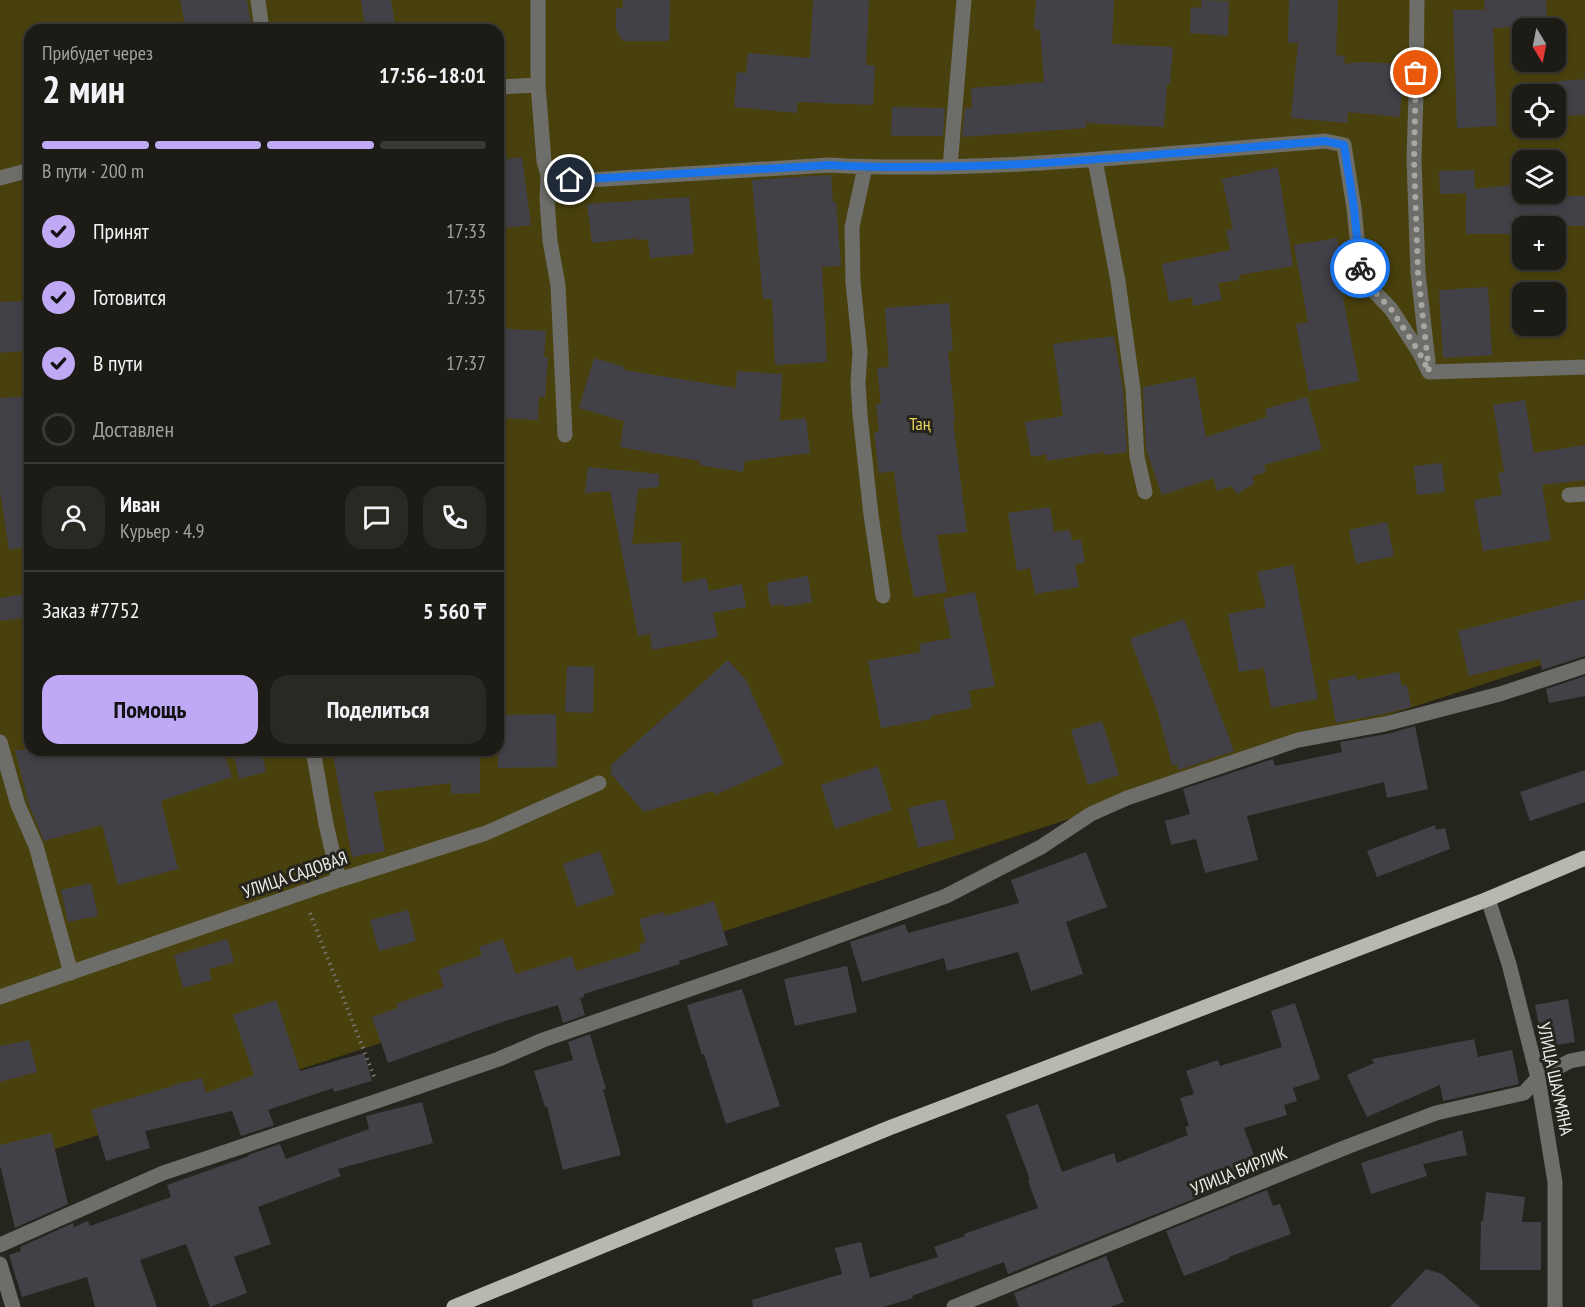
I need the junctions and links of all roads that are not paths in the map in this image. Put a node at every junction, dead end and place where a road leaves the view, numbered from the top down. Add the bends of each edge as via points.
1 (258, 0) edge
2 (538, 0) edge
3 (964, 0) edge
4 (1417, 0) edge
5 (261, 24) edge
6 (538, 85) junction
7 (504, 87) edge
8 (1095, 160) junction
9 (865, 167) junction
10 (950, 167) junction
11 (24, 172) edge
12 (548, 175) junction
13 (0, 178) edge
14 (1585, 367) edge
15 (1429, 372) junction
16 (565, 435) dead end
17 (1144, 492) dead end
18 (1585, 494) edge
19 (1569, 495) dead end
20 (883, 596) dead end
21 (1585, 666) edge
22 (0, 742) edge
23 (314, 756) edge
24 (599, 783) dead end
25 (1585, 858) edge
26 (339, 880) junction
27 (1488, 899) junction
28 (71, 973) junction
29 (0, 997) edge
30 (1585, 1058) edge
31 (1538, 1078) junction
32 (0, 1245) edge
33 (0, 1264) edge
34 (13, 1307) edge
35 (454, 1307) edge
36 (954, 1307) edge
37 (1555, 1307) edge

1 - 5 street
2 - 6 street
3 - 10 street
4 - 15 street via 1414,159 1418,273
6 - 7 street
6 - 12 street
8 - 10 street
8 - 15 street via 1325,141 1344,145 1361,278 1391,309
8 - 17 street via 1119,292
9 - 10 street
9 - 12 street via 830,165 557,182
9 - 20 street via 852,227 853,282 860,352 860,415
11 - 13 street
12 - 16 street
14 - 15 street
18 - 19 street
21 - 32 street via 1500,694 1385,724 1298,740 1127,798 1091,814 1041,847 946,896 499,1059 163,1173
22 - 28 street via 18,805 36,846
23 - 26 street
24 - 26 street, УЛИЦА САДОВАЯ via 486,833
25 - 27 main road
26 - 28 street, УЛИЦА САДОВАЯ
27 - 31 street, УЛИЦА ШАУМЯНА
27 - 35 main road via 889,1128
28 - 29 street, УЛИЦА САДОВАЯ
30 - 31 street, УЛИЦА БИРЛИК via 1570,1061
31 - 36 street, УЛИЦА БИРЛИК via 1524,1093 1436,1113
31 - 37 street, УЛИЦА ШАУМЯНА via 1555,1182
33 - 34 street

